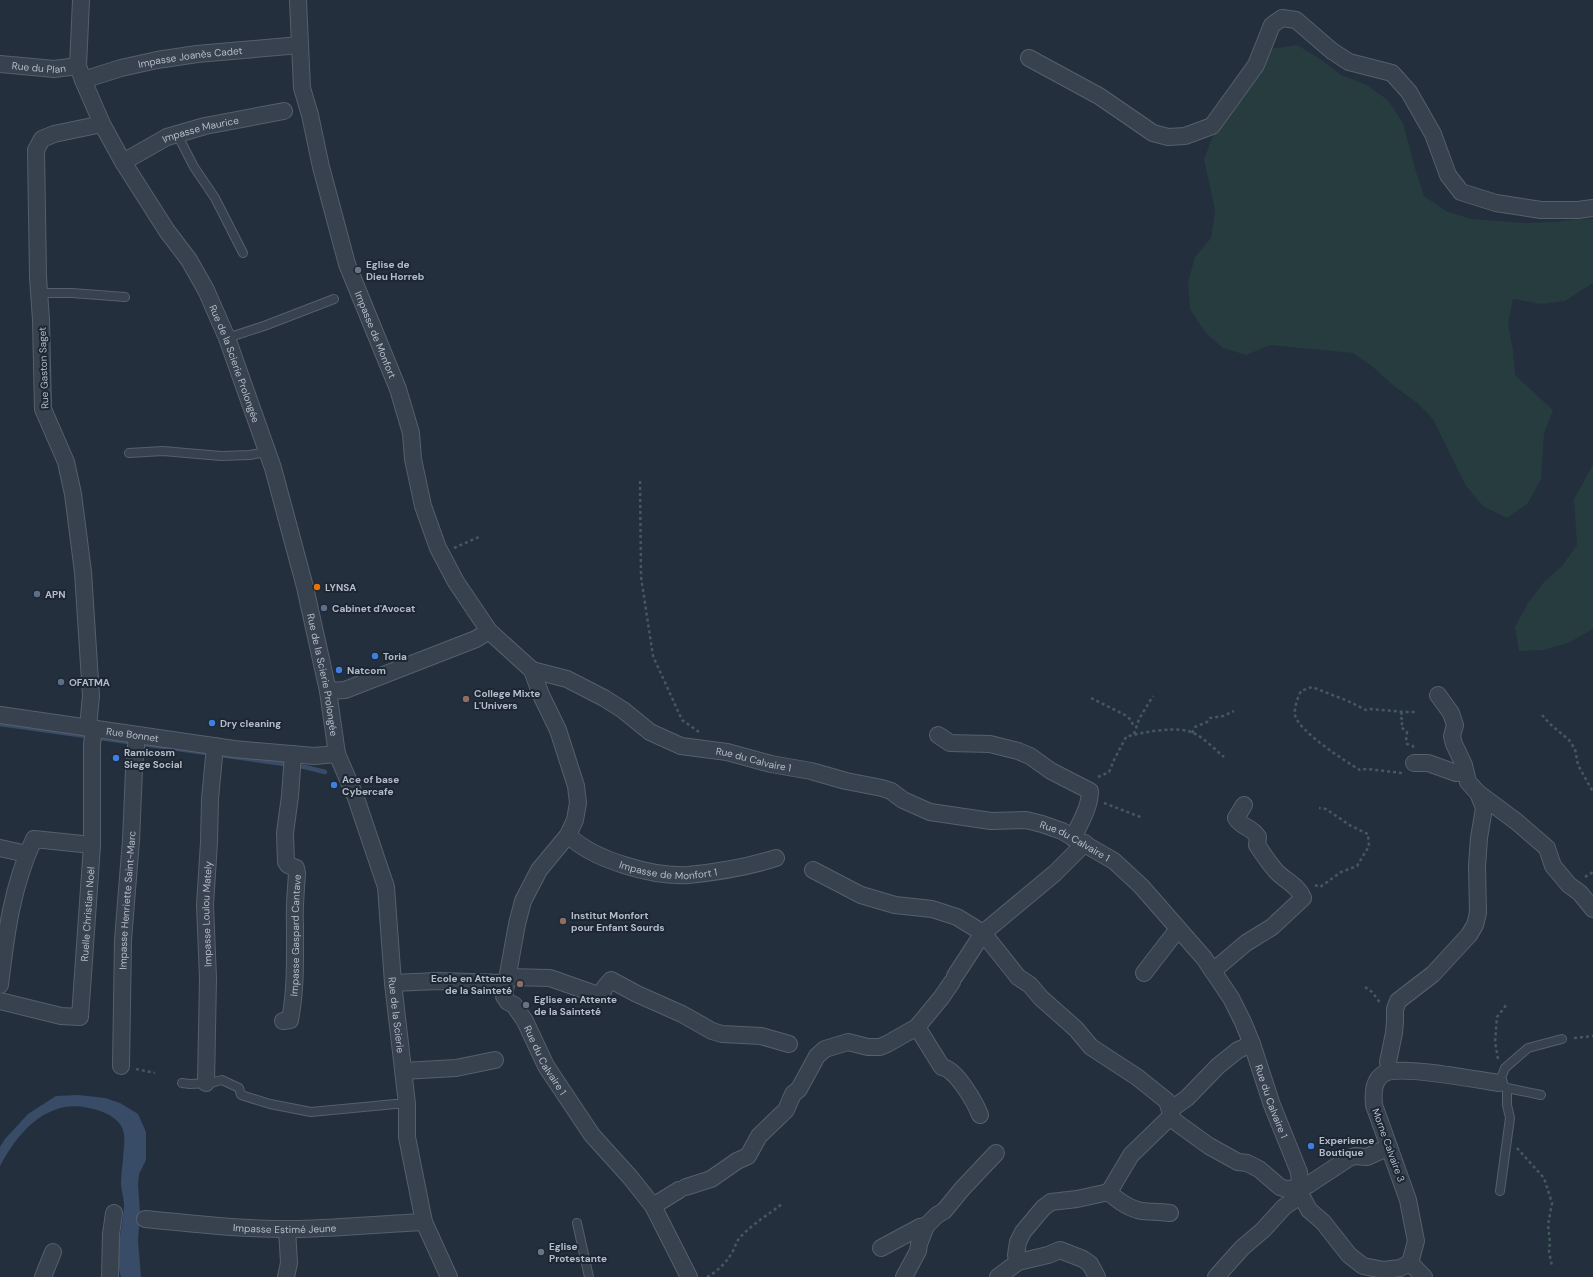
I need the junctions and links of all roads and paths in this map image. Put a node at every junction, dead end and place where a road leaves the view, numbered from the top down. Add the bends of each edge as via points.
1 (81, 0) edge
2 (298, 0) edge
3 (300, 45) junction
4 (1029, 58) dead end
5 (0, 64) edge
6 (80, 73) junction
7 (284, 111) dead end
8 (102, 124) junction
9 (177, 134) junction
10 (122, 162) junction
11 (1593, 208) edge
12 (243, 253) dead end
13 (39, 293) junction
14 (125, 296) dead end
15 (334, 299) dead end
16 (227, 338) junction
17 (267, 452) junction
18 (129, 453) dead end
19 (640, 481) dead end
20 (481, 536) dead end
21 (460, 546) dead end
22 (489, 631) junction
23 (532, 670) junction
24 (328, 691) junction
25 (1438, 695) dead end
26 (1153, 696) dead end
27 (1091, 698) dead end
28 (1234, 711) dead end
29 (1402, 712) junction
30 (1416, 712) dead end
31 (0, 715) edge
32 (1542, 715) dead end
33 (1136, 727) junction
34 (1192, 733) junction
35 (92, 734) junction
36 (701, 734) dead end
37 (938, 735) dead end
38 (1134, 735) junction
39 (136, 742) junction
40 (214, 752) junction
41 (336, 754) junction
42 (1224, 757) dead end
43 (292, 762) junction
44 (1414, 763) junction
45 (1465, 772) junction
46 (1593, 792) edge
47 (1088, 793) junction
48 (1478, 793) junction
49 (1244, 805) dead end
50 (1319, 808) dead end
51 (1143, 818) dead end
52 (568, 835) junction
53 (1079, 840) junction
54 (92, 845) junction
55 (0, 848) edge
56 (27, 854) junction
57 (776, 858) dead end
58 (812, 870) dead end
59 (1301, 894) junction
60 (1593, 909) edge
61 (1178, 930) junction
62 (983, 933) junction
63 (2, 945) edge
64 (1213, 971) junction
65 (1144, 973) dead end
66 (506, 980) junction
67 (393, 983) junction
68 (0, 985) edge
69 (0, 1001) edge
70 (1507, 1004) dead end
71 (283, 1021) dead end
72 (917, 1027) junction
73 (1593, 1036) edge
74 (1562, 1039) joint
75 (788, 1044) dead end
76 (1252, 1044) junction
77 (495, 1060) dead end
78 (121, 1066) joint
79 (1505, 1068) junction
80 (403, 1071) junction
81 (1390, 1071) junction
82 (155, 1073) dead end
83 (182, 1083) dead end
84 (206, 1083) junction
85 (1503, 1085) junction
86 (1541, 1094) dead end
87 (407, 1104) junction
88 (980, 1115) dead end
89 (1171, 1115) junction
90 (1506, 1146) junction
91 (1389, 1147) junction
92 (996, 1152) dead end
93 (1500, 1191) dead end
94 (1109, 1192) junction
95 (1301, 1192) junction
96 (782, 1204) dead end
97 (653, 1206) junction
98 (114, 1213) dead end
99 (1170, 1213) dead end
100 (145, 1219) dead end
101 (424, 1222) junction
102 (578, 1223) dead end
103 (926, 1226) junction
104 (287, 1229) junction
105 (881, 1248) dead end
106 (53, 1252) dead end
107 (1018, 1262) junction
108 (1410, 1263) junction
109 (1552, 1266) dead end
110 (43, 1277) edge
111 (110, 1277) edge
112 (286, 1277) edge
113 (449, 1277) edge
114 (589, 1277) edge
115 (689, 1277) edge
116 (707, 1277) edge
117 (904, 1277) edge
118 (998, 1277) edge
119 (1097, 1277) edge
120 (1216, 1277) edge
121 (1424, 1277) edge

1 - 6 street, Rue de la Scierie Prolongée
2 - 3 street, Impasse de Monfort
3 - 6 street, Impasse Joanès Cadet via 197,54
3 - 22 street, Impasse de Monfort via 303,96 310,115 340,239 347,264 405,409 427,520 456,582
4 - 11 street via 1099,96 1153,133 1168,137 1185,136 1212,126 1256,65 1272,25 1282,18 1296,20 1349,62 1392,73 1410,92 1433,134 1448,175 1461,192 1496,203 1541,210
5 - 6 street, Rue du Plan
6 - 8 street, Rue de la Scierie Prolongée
7 - 9 street, Impasse Maurice
8 - 10 street, Rue de la Scierie Prolongée
8 - 13 street, Rue Gaston Saget via 54,134 42,139 38,144 36,150
9 - 10 street, Impasse Maurice
9 - 12 lane
10 - 16 street, Rue de la Scierie Prolongée via 206,290
13 - 14 lane
13 - 35 street, Rue Gaston Saget via 43,409 66,462 79,534
15 - 16 lane
16 - 17 street, Rue de la Scierie Prolongée
17 - 18 lane via 220,456 163,451
17 - 24 street, Rue de la Scierie Prolongée via 304,587
19 - 36 path via 641,577 653,656 682,720
20 - 21 path
22 - 23 street, Rue du Calvaire 1
22 - 24 street via 476,640 345,690
23 - 52 street, Rue du Calvaire 1 via 558,730 576,786 578,803 575,820
23 - 53 street, Rue du Calvaire 1 via 567,679 623,710 650,732 681,746 727,752 882,788 930,812 991,821 1026,820 1062,831
24 - 41 street, Rue de la Scierie Prolongée
25 - 45 street via 1451,713 1455,725 1452,736
26 - 33 path
27 - 33 path via 1125,715
28 - 34 path via 1210,718 1195,727
29 - 30 path
29 - 44 path via 1401,727 1407,732 1406,741 1412,746
29 - 44 path via 1366,710 1312,687 1301,691 1295,714 1300,724 1312,736 1360,770 1403,773 1415,768
31 - 35 street, Rue Bonnet
32 - 46 path via 1575,749 1578,765
33 - 38 path
34 - 38 path via 1165,730
34 - 42 path
35 - 39 street, Rue Bonnet
35 - 54 street, Ruelle Christian Noël
37 - 47 street via 950,743 990,744 1018,751
38 - 47 path via 1126,737 1109,772 1096,778
39 - 40 street, Rue Bonnet
39 - 78 street, Impasse Henriette Saint-Marc via 123,940
40 - 43 street, Rue Bonnet via 255,752
40 - 84 street, Impasse Loulou Mately via 205,905 208,978
41 - 43 street, Rue Bonnet
41 - 67 street, Rue de la Scierie via 356,798 386,887
43 - 71 street, Impasse Gaspard Cantave via 286,862 296,868 297,873 296,969 290,1020
44 - 45 street via 1428,764 1456,773
45 - 48 street via 1468,782
47 - 51 path
47 - 53 street
48 - 60 street via 1518,822 1547,848 1553,866
48 - 81 street via 1484,808 1479,838 1478,913 1475,925 1433,974 1398,1001 1388,1062
49 - 59 street via 1236,818 1239,823 1253,830 1258,837 1257,845 1269,862
50 - 59 path via 1326,809 1368,834 1369,846 1357,866 1341,872 1320,887 1314,885
52 - 57 street, Impasse de Monfort 1 via 577,844 593,853 620,864 655,872 687,875 733,869
52 - 66 street, Rue du Calvaire 1 via 540,870 523,901
53 - 61 street, Rue du Calvaire 1 via 1114,861 1141,886
53 - 62 street via 1056,873
54 - 56 street via 34,839
54 - 69 street, Ruelle Christian Noël via 80,1017 61,1016
55 - 56 street
56 - 63 street via 19,875
58 - 62 street via 861,896 895,905 932,909 957,917
59 - 64 street via 1303,898 1272,927 1246,943
61 - 64 street, Rue du Calvaire 1
61 - 65 street
62 - 72 street via 941,998
62 - 89 street via 1018,977 1030,985 1076,1029 1091,1047 1137,1077 1167,1101
63 - 68 street
64 - 76 street, Rue du Calvaire 1 via 1231,998
66 - 67 street
66 - 75 street via 550,978 601,996 611,980 722,1034 761,1036
66 - 97 street, Rue du Calvaire 1 via 504,996 525,1020 546,1066 558,1085 592,1135
67 - 80 street, Rue de la Scierie
70 - 79 path via 1497,1017 1495,1033 1498,1059
72 - 88 street via 942,1067 947,1068 962,1084
72 - 97 street via 880,1047 848,1042 825,1049 817,1056 786,1110 760,1136 748,1156 711,1179 682,1188
73 - 74 path
74 - 79 lane via 1528,1048
76 - 89 street via 1238,1050 1218,1066
76 - 95 street, Rue du Calvaire 1 via 1272,1105 1299,1172
77 - 80 street via 456,1068
78 - 82 path
79 - 85 lane
80 - 87 street, Rue de la Scierie
81 - 85 street via 1446,1074
81 - 91 street, Morne Calvaire 3 via 1377,1079 1372,1092
83 - 84 lane
84 - 87 lane via 222,1080 239,1088 241,1094 270,1104 311,1112
85 - 86 lane
85 - 90 lane via 1510,1118
87 - 101 street, Rue de la Scierie via 407,1137
89 - 94 street via 1131,1155
89 - 95 street via 1209,1146 1259,1170 1280,1187
90 - 93 lane
90 - 109 path via 1518,1148 1544,1178 1552,1204 1548,1225
91 - 95 street via 1367,1157 1349,1158
91 - 108 street, Morne Calvaire 3 via 1408,1200 1416,1241
92 - 103 street via 944,1211
94 - 99 street via 1132,1210
94 - 107 street via 1076,1200 1051,1202 1043,1208 1018,1242
95 - 108 street, Rue du Calvaire 1 via 1309,1210 1323,1222 1349,1255 1363,1266 1384,1270 1400,1268
95 - 120 street via 1242,1248
96 - 116 path via 748,1230 737,1241 728,1260
97 - 115 street, Rue du Calvaire 1
98 - 111 street
100 - 104 street, Impasse Estimé Jeune
101 - 104 street, Impasse Estimé Jeune
101 - 113 street, Rue de la Scierie
102 - 114 lane
103 - 105 street
103 - 117 street via 918,1251
104 - 112 street via 289,1263
106 - 110 street
107 - 118 street
107 - 119 street via 1060,1250 1090,1264
108 - 121 street

